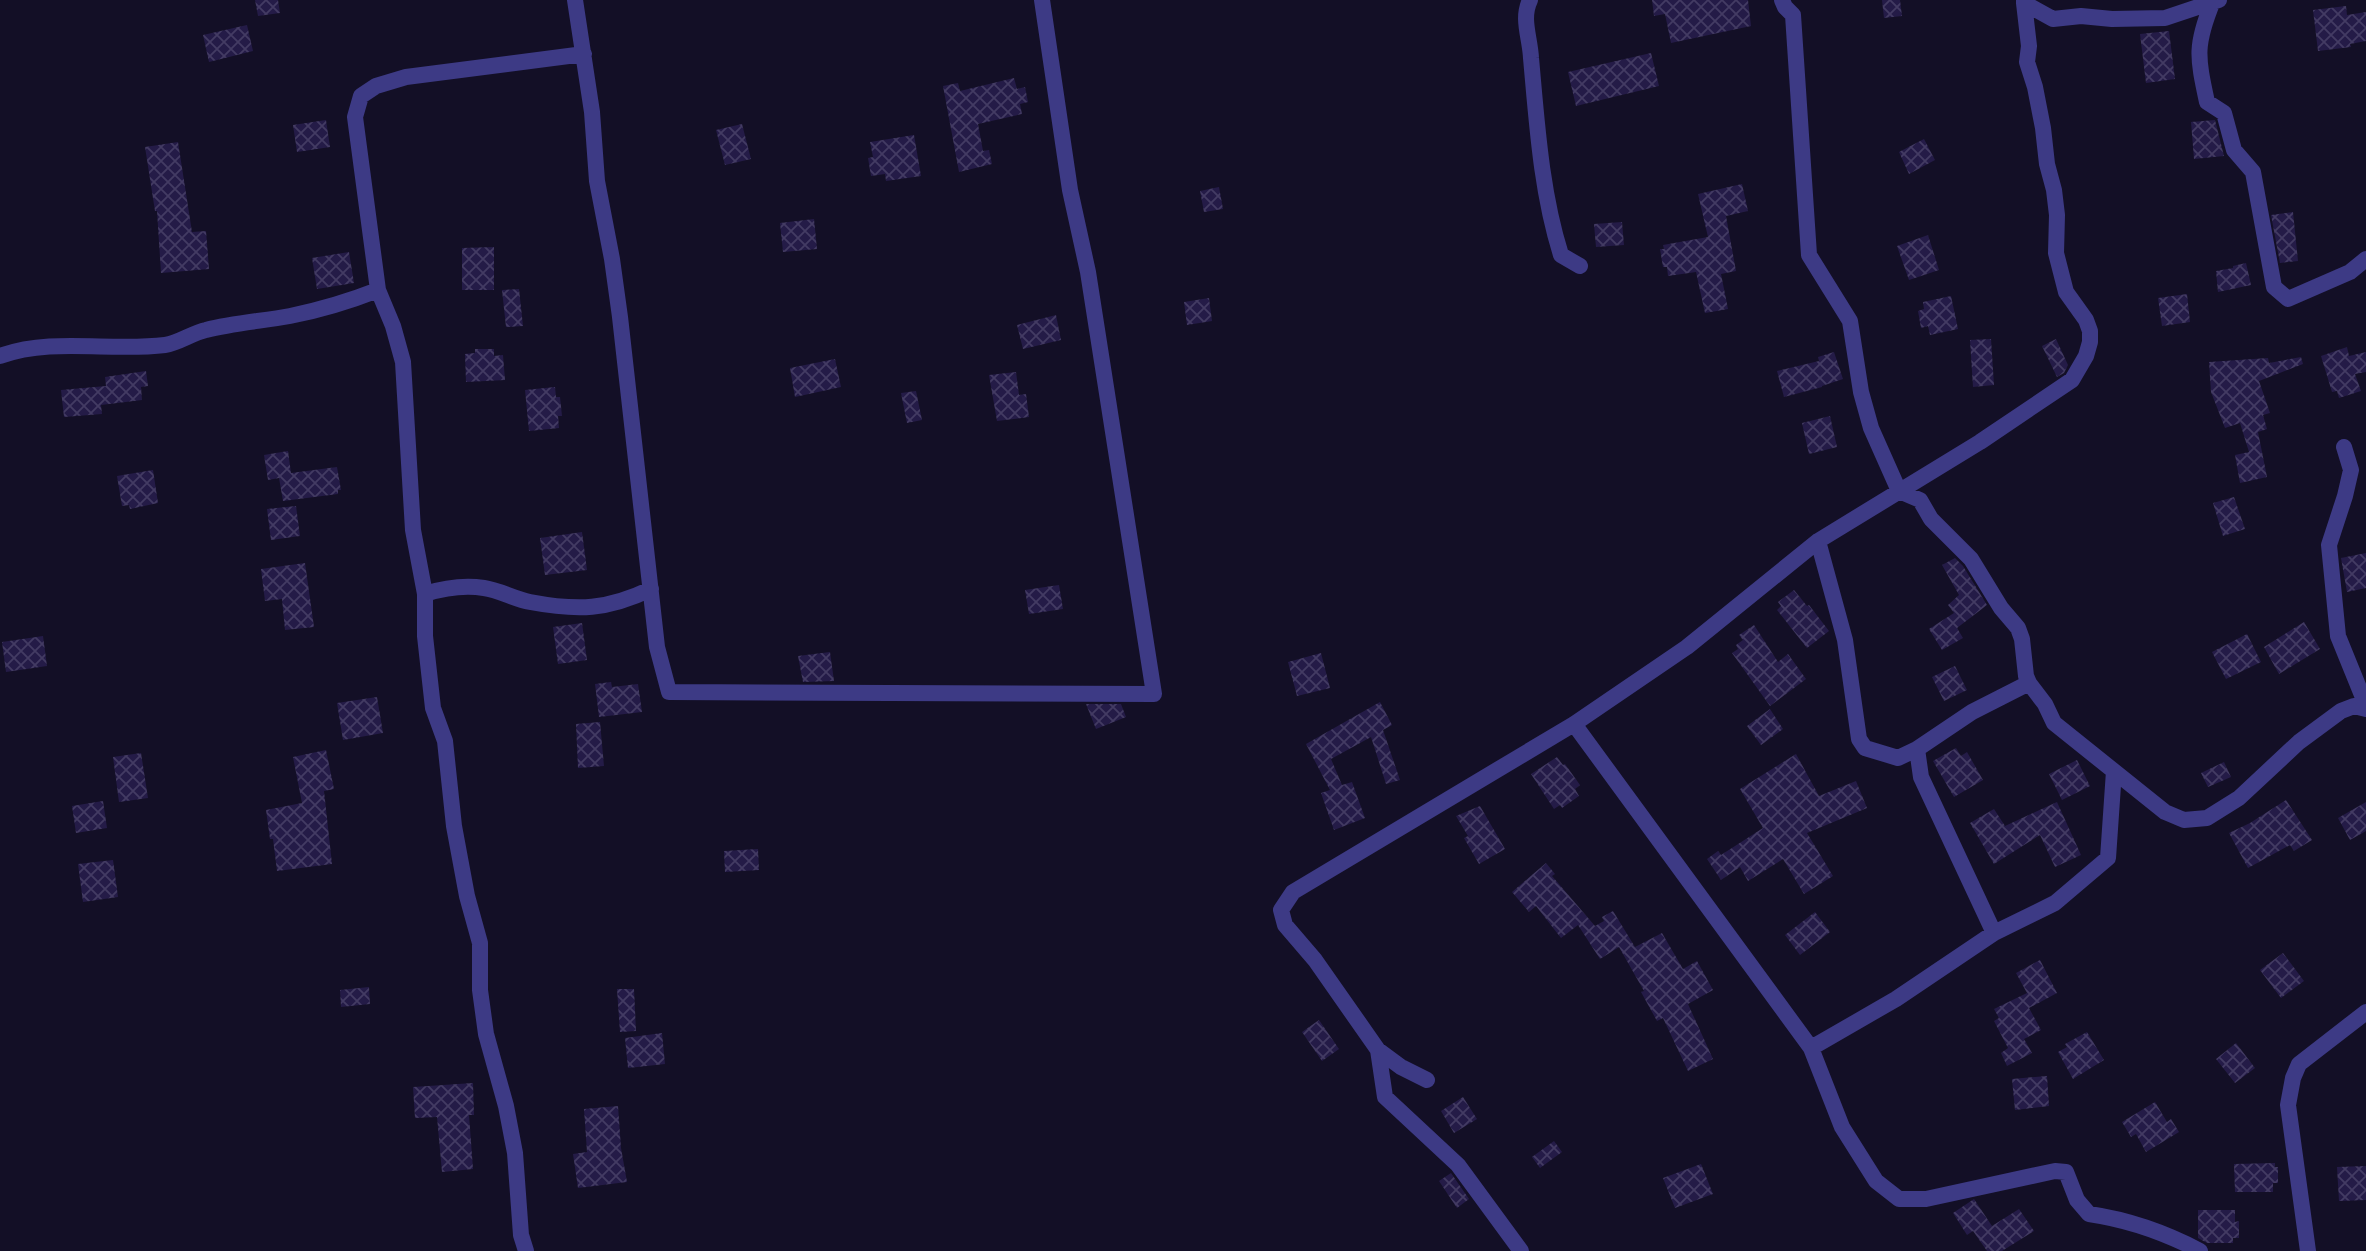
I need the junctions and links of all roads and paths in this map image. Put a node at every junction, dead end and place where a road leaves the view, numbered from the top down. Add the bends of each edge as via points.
1 (575, 0) edge
2 (1042, 0) edge
3 (1530, 0) edge
4 (1782, 0) edge
5 (2217, 1) edge
6 (2024, 2) edge
7 (584, 54) junction
8 (2366, 259) edge
9 (1580, 266) dead end
10 (378, 290) junction
11 (0, 356) edge
12 (2344, 447) dead end
13 (1899, 491) junction
14 (1818, 541) junction
15 (651, 589) junction
16 (425, 594) junction
17 (2029, 683) junction
18 (2366, 707) edge
19 (1574, 724) junction
20 (1917, 749) junction
21 (2114, 771) junction
22 (1994, 933) junction
23 (2366, 1012) edge
24 (1811, 1048) junction
25 (1378, 1050) junction
26 (1427, 1080) dead end
27 (526, 1251) edge
28 (1521, 1251) edge
29 (2200, 1251) edge
30 (2308, 1251) edge

1 - 7 street
2 - 15 street via 1154,694 669,692 657,647
3 - 9 street via 1525,23 1548,206 1561,255
4 - 13 street via 1793,15 1809,255 1850,321 1871,428
5 - 6 street via 2165,18 2112,19 2053,19
5 - 8 street via 2201,32 2198,61 2207,102 2224,113 2234,150 2253,172 2274,287 2288,299 2350,272
6 - 13 street via 2027,62 2054,190 2056,253 2066,292 2090,331 2087,356 2072,380
7 - 10 street via 406,77 361,96 355,117
7 - 15 street
10 - 11 street via 292,316 205,330 168,344 48,346
10 - 16 street via 403,362 413,530
12 - 18 street via 2351,470 2329,545 2338,636
13 - 14 street
13 - 17 street via 1920,500 1931,519 1970,559 2018,628
14 - 19 street via 1686,646
14 - 20 street via 1845,640 1859,739 1866,748 1898,758
15 - 16 street via 597,608 530,602 485,588
16 - 27 street via 433,708 445,741 454,826 480,943 486,1034 513,1141
17 - 20 street via 1972,712
17 - 21 street via 2054,723
18 - 21 street via 2341,711 2299,742 2239,798 2207,818 2184,820 2165,812
19 - 24 street
19 - 25 street via 1293,892 1282,910 1285,925
20 - 22 street via 1921,777
21 - 22 street via 2108,858 2056,903
22 - 24 street via 1896,999
23 - 30 street via 2299,1064 2293,1078 2288,1105
24 - 29 street via 1842,1127 1876,1181 1899,1199 1926,1199 2066,1172 2077,1200 2089,1214 2168,1234
25 - 26 street
25 - 28 street via 1385,1097 1458,1165

